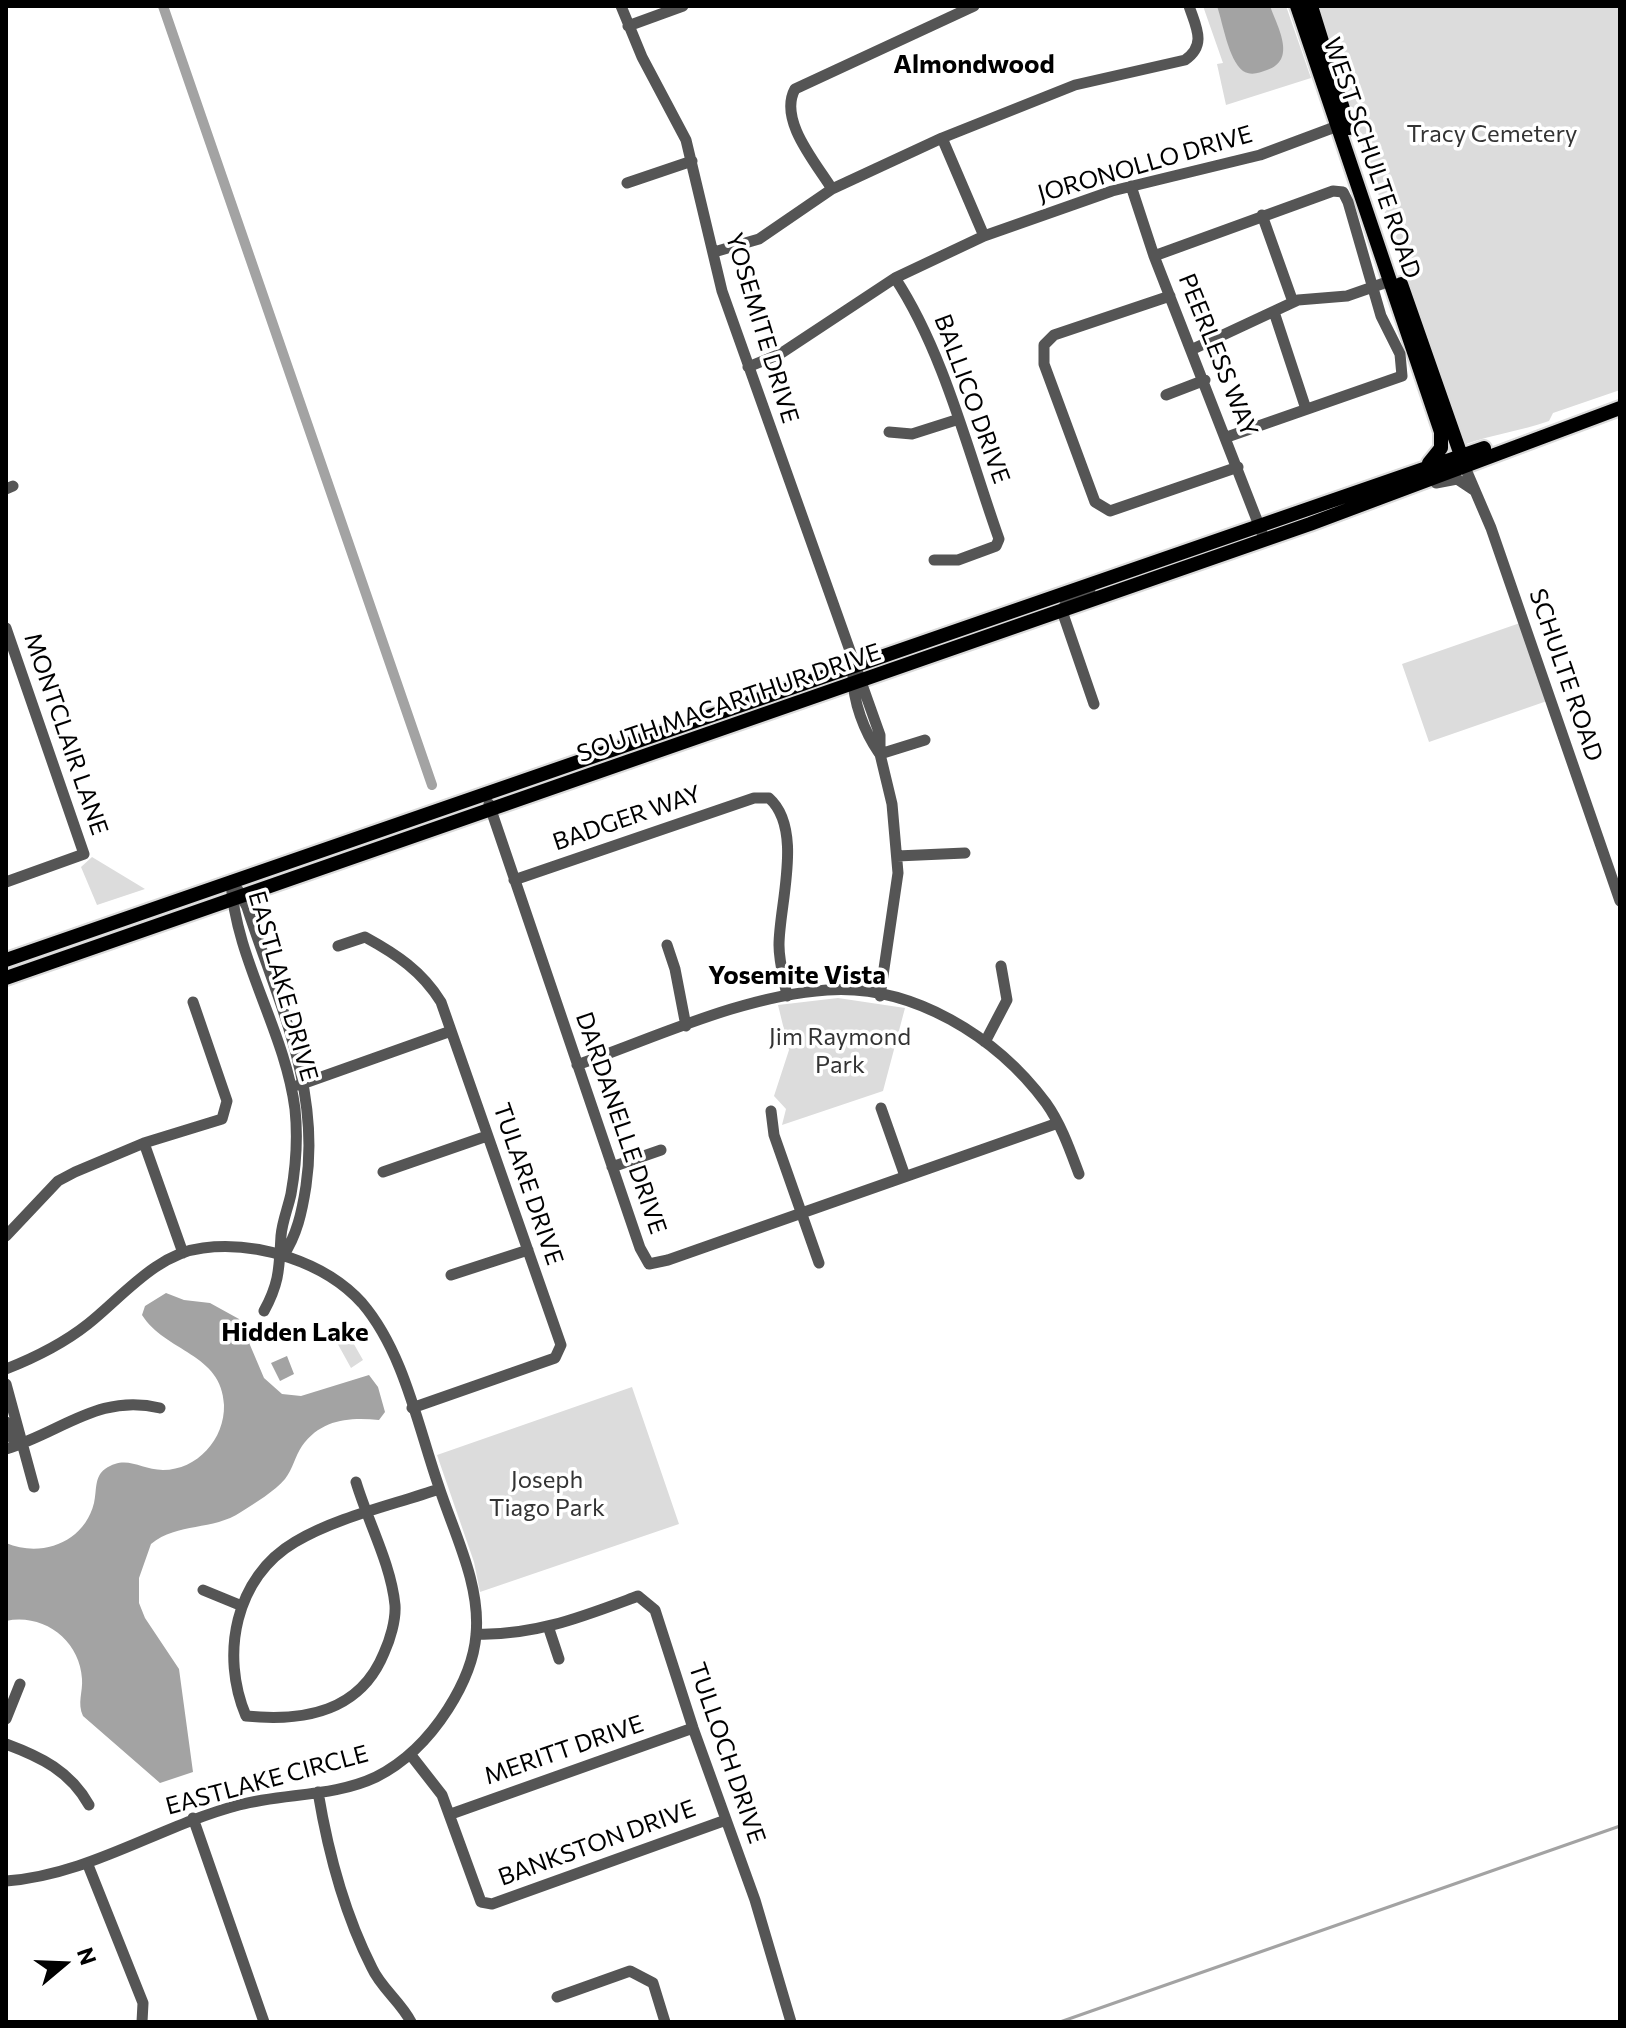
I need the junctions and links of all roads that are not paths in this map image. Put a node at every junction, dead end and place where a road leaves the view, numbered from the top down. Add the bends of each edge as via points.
1 (621, 6) edge
2 (683, 6) edge
3 (974, 6) edge
4 (1189, 6) edge
5 (1297, 6) edge
6 (1311, 6) edge
7 (628, 26) junction
8 (1342, 124) junction
9 (942, 138) junction
10 (692, 161) junction
11 (627, 183) dead end
12 (1131, 186) junction
13 (832, 189) junction
14 (1376, 209) joint
15 (1262, 215) junction
16 (984, 236) junction
17 (714, 252) junction
18 (1154, 256) junction
19 (895, 278) junction
20 (1390, 281) junction
21 (1372, 287) junction
22 (1170, 296) junction
23 (1293, 302) junction
24 (1274, 312) junction
25 (1405, 324) junction
26 (1193, 349) junction
27 (748, 367) junction
28 (1205, 380) junction
29 (1166, 395) dead end
30 (1620, 401) edge
31 (1620, 408) edge
32 (1306, 409) junction
33 (956, 420) junction
34 (889, 432) dead end
35 (1227, 437) junction
36 (1461, 459) junction
37 (1238, 467) junction
38 (1422, 467) junction
39 (1388, 493) junction
40 (1478, 494) junction
41 (1259, 525) junction
42 (1265, 540) junction
43 (934, 560) dead end
44 (1125, 572) junction
45 (1062, 611) junction
46 (6, 628) edge
47 (853, 667) junction
48 (857, 683) junction
49 (1094, 704) dead end
50 (925, 740) dead end
51 (880, 754) junction
52 (485, 792) junction
53 (490, 808) junction
54 (965, 853) dead end
55 (897, 856) junction
56 (514, 880) junction
57 (231, 881) junction
58 (6, 882) edge
59 (237, 897) junction
60 (1620, 901) edge
61 (667, 945) dead end
62 (338, 946) dead end
63 (6, 960) edge
64 (1001, 966) dead end
65 (6, 978) edge
66 (787, 996) junction
67 (880, 996) junction
68 (193, 1002) dead end
69 (686, 1026) junction
70 (451, 1031) junction
71 (985, 1042) junction
72 (577, 1065) junction
73 (305, 1082) junction
74 (291, 1090) junction
75 (881, 1108) dead end
76 (771, 1111) dead end
77 (1058, 1123) junction
78 (487, 1136) junction
79 (144, 1143) junction
80 (661, 1150) dead end
81 (612, 1167) junction
82 (383, 1172) dead end
83 (1079, 1174) dead end
84 (905, 1176) junction
85 (802, 1213) junction
86 (6, 1236) edge
87 (528, 1250) junction
88 (183, 1253) junction
89 (283, 1256) junction
90 (819, 1263) dead end
91 (451, 1275) dead end
92 (264, 1311) dead end
93 (6, 1369) edge
94 (6, 1384) edge
95 (160, 1408) dead end
96 (412, 1408) junction
97 (6, 1422) edge
98 (20, 1445) junction
99 (6, 1449) edge
100 (356, 1482) dead end
101 (34, 1487) dead end
102 (439, 1489) junction
103 (366, 1515) junction
104 (203, 1590) dead end
105 (242, 1606) junction
106 (549, 1629) junction
107 (476, 1634) junction
108 (559, 1659) dead end
109 (20, 1684) dead end
110 (6, 1719) edge
111 (693, 1728) junction
112 (6, 1744) edge
113 (410, 1754) junction
114 (318, 1792) junction
115 (89, 1805) dead end
116 (451, 1814) junction
117 (193, 1818) junction
118 (726, 1820) junction
119 (88, 1865) junction
120 (6, 1881) edge
121 (557, 1997) dead end
122 (143, 2021) edge
123 (264, 2022) edge
124 (411, 2022) edge
125 (665, 2022) edge
126 (791, 2022) edge

1 - 7 street, YOSEMITE DRIVE
2 - 7 street
3 - 13 street via 804,82 791,96 799,136
4 - 9 street via 1200,37 1194,54 1075,85
5 - 8 main road, WEST SCHULTE ROAD
6 - 8 main road, WEST SCHULTE ROAD
7 - 10 street, YOSEMITE DRIVE via 679,123
8 - 12 street, JORONOLLO DRIVE via 1260,155
8 - 14 main road, WEST SCHULTE ROAD
8 - 20 main road, WEST SCHULTE ROAD
9 - 13 street
9 - 16 street
10 - 11 street
10 - 17 street, YOSEMITE DRIVE
12 - 16 street, JORONOLLO DRIVE
12 - 18 street, PEERLESS WAY
13 - 17 street via 759,239
14 - 36 main road, SCHULTE ROAD
15 - 18 street
15 - 21 street via 1343,192
15 - 23 street
16 - 19 street, JORONOLLO DRIVE
17 - 27 street, YOSEMITE DRIVE
18 - 22 street, PEERLESS WAY
19 - 27 street, JORONOLLO DRIVE via 780,354
19 - 33 street, BALLICO DRIVE via 934,349
20 - 21 street
20 - 25 main road, WEST SCHULTE ROAD
21 - 23 street via 1347,296
21 - 32 street via 1400,354 1402,376
22 - 26 street, PEERLESS WAY
22 - 37 street via 1054,335 1044,345 1044,364 1095,502 1102,509 1125,507
23 - 24 street
24 - 26 street
24 - 32 street
25 - 36 main road, SCHULTE ROAD
25 - 38 main road via 1442,437 1437,455
26 - 28 street, PEERLESS WAY
27 - 47 street, YOSEMITE DRIVE
28 - 29 street
28 - 35 street, PEERLESS WAY
30 - 36 main road
31 - 36 main road
32 - 35 street
33 - 34 street via 912,434
33 - 43 street, BALLICO DRIVE via 999,539 996,546 958,560
35 - 37 street, PEERLESS WAY
36 - 38 main road, SOUTH MACARTHUR DRIVE
36 - 39 main road, SOUTH MACARTHUR DRIVE
36 - 40 street, SCHULTE ROAD
37 - 41 street, PEERLESS WAY
38 - 41 main road, SOUTH MACARTHUR DRIVE
39 - 40 street via 1407,493 1449,479 1464,482
39 - 42 main road, SOUTH MACARTHUR DRIVE
40 - 60 street, SCHULTE ROAD
41 - 42 street, PEERLESS WAY
41 - 44 main road, SOUTH MACARTHUR DRIVE
42 - 45 main road, SOUTH MACARTHUR DRIVE
44 - 45 street via 1106,586 1067,601
44 - 47 main road, SOUTH MACARTHUR DRIVE
45 - 48 main road, SOUTH MACARTHUR DRIVE
45 - 49 street
46 - 58 street, MONTCLAIR LANE via 84,854
47 - 48 street, YOSEMITE DRIVE
47 - 52 main road, SOUTH MACARTHUR DRIVE
48 - 51 street, YOSEMITE DRIVE via 869,738
48 - 53 main road, SOUTH MACARTHUR DRIVE
50 - 51 street
51 - 55 street, YOSEMITE DRIVE
52 - 53 street, DARDANELLE DRIVE
52 - 57 main road, SOUTH MACARTHUR DRIVE
53 - 56 street, DARDANELLE DRIVE
53 - 59 main road, SOUTH MACARTHUR DRIVE
54 - 55 street
55 - 67 street, YOSEMITE DRIVE
56 - 66 street, BADGER WAY via 763,796 774,802 787,842 779,945
56 - 72 street, DARDANELLE DRIVE
57 - 59 street, EASTLAKE DRIVE
57 - 63 main road, SOUTH MACARTHUR DRIVE
59 - 65 main road, SOUTH MACARTHUR DRIVE
59 - 73 street, EASTLAKE DRIVE
59 - 74 street, EASTLAKE DRIVE
61 - 69 street
62 - 70 street, TULARE DRIVE via 365,937 398,955 431,985
64 - 71 street via 1007,1000
66 - 67 street via 830,990
66 - 69 street
67 - 71 street via 959,1022
68 - 79 street via 227,1112 218,1122
69 - 72 street
70 - 73 street
70 - 78 street, TULARE DRIVE
71 - 77 street via 1017,1068
72 - 81 street, DARDANELLE DRIVE
73 - 74 street
73 - 89 street, EASTLAKE DRIVE via 310,1161 295,1238
74 - 89 street, EASTLAKE DRIVE via 296,1160 281,1236
75 - 84 street
76 - 85 street via 774,1135
77 - 83 street
77 - 84 street
78 - 82 street
78 - 87 street, TULARE DRIVE
79 - 86 street via 58,1181
79 - 88 street
80 - 81 street
81 - 85 street, DARDANELLE DRIVE via 649,1264
84 - 85 street
85 - 90 street
87 - 91 street
87 - 96 street, TULARE DRIVE via 561,1352
88 - 89 street, EASTLAKE CIRCLE via 204,1248
88 - 93 street, EASTLAKE CIRCLE via 158,1266 85,1327
89 - 92 street, EASTLAKE DRIVE via 276,1289
89 - 96 street, EASTLAKE CIRCLE via 329,1276 362,1304 392,1353
94 - 98 street via 22,1433
95 - 98 street via 117,1404 91,1410
96 - 102 street, EASTLAKE CIRCLE
97 - 98 street
98 - 99 street
98 - 101 street
100 - 103 street
102 - 103 street
102 - 107 street, EASTLAKE CIRCLE via 469,1579
103 - 105 street via 284,1550 265,1566
103 - 105 street via 395,1607 381,1662 358,1692 327,1712 303,1718 246,1716 233,1657
104 - 105 street
106 - 107 street, TULLOCH DRIVE
106 - 108 street
106 - 111 street, TULLOCH DRIVE via 638,1596 648,1601
107 - 113 street, EASTLAKE CIRCLE via 466,1674 450,1707
109 - 110 street
111 - 116 street, MERITT DRIVE
111 - 118 street, TULLOCH DRIVE
112 - 115 street via 55,1766
113 - 114 street, EASTLAKE CIRCLE via 359,1784
113 - 116 street via 430,1776
114 - 117 street, EASTLAKE CIRCLE via 279,1796
114 - 124 street via 327,1848 372,1970
116 - 118 street, BANKSTON DRIVE via 475,1893 481,1902 492,1904
117 - 119 street, EASTLAKE CIRCLE
117 - 123 street
118 - 126 street, TULLOCH DRIVE
119 - 120 street, EASTLAKE CIRCLE
119 - 122 street via 143,2003
121 - 125 street via 630,1971 653,1983

